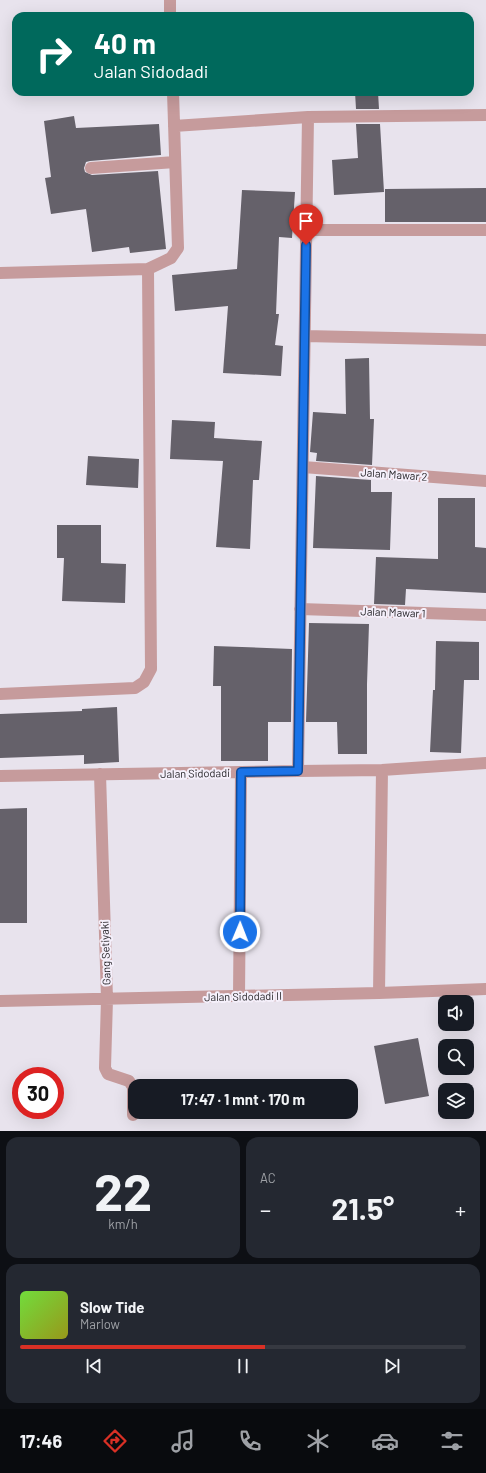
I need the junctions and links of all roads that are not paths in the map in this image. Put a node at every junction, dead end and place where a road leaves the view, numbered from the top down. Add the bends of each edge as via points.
1 (170, 0) edge
2 (170, 12) edge
3 (173, 96) edge
4 (486, 115) edge
5 (308, 117) junction
6 (174, 126) junction
7 (175, 162) junction
8 (91, 168) dead end
9 (306, 230) junction
10 (486, 230) edge
11 (148, 269) junction
12 (0, 273) edge
13 (305, 336) junction
14 (486, 340) edge
15 (303, 467) junction
16 (486, 481) edge
17 (300, 609) junction
18 (486, 615) edge
19 (0, 694) edge
20 (486, 763) edge
21 (382, 770) junction
22 (298, 771) junction
23 (241, 772) junction
24 (100, 774) junction
25 (0, 776) edge
26 (486, 989) edge
27 (379, 993) junction
28 (239, 996) junction
29 (107, 999) junction
30 (0, 1001) edge
31 (128, 1081) edge

1 - 2 street
3 - 6 street
4 - 5 street
5 - 6 street
5 - 9 street
6 - 7 street
7 - 8 street
7 - 11 street via 178,248 170,258
9 - 10 street
9 - 13 street
11 - 12 street
11 - 19 street via 151,669 144,682 135,688
13 - 14 street
13 - 15 street
15 - 16 street, Jalan Mawar 2
15 - 17 street
17 - 18 street, Jalan Mawar 1
17 - 22 street
20 - 21 street, Jalan Sidodadi
21 - 22 street, Jalan Sidodadi
21 - 27 street
22 - 23 street, Jalan Sidodadi
23 - 24 street, Jalan Sidodadi
23 - 28 street
24 - 25 street, Jalan Sidodadi
24 - 29 street, Gang Setiyaki
26 - 27 street, Jalan Sidodadi II
27 - 28 street, Jalan Sidodadi II
28 - 29 street, Jalan Sidodadi II
29 - 30 street, Jalan Sidodadi II
29 - 31 street, Gang Setiyaki via 105,1068 108,1074

